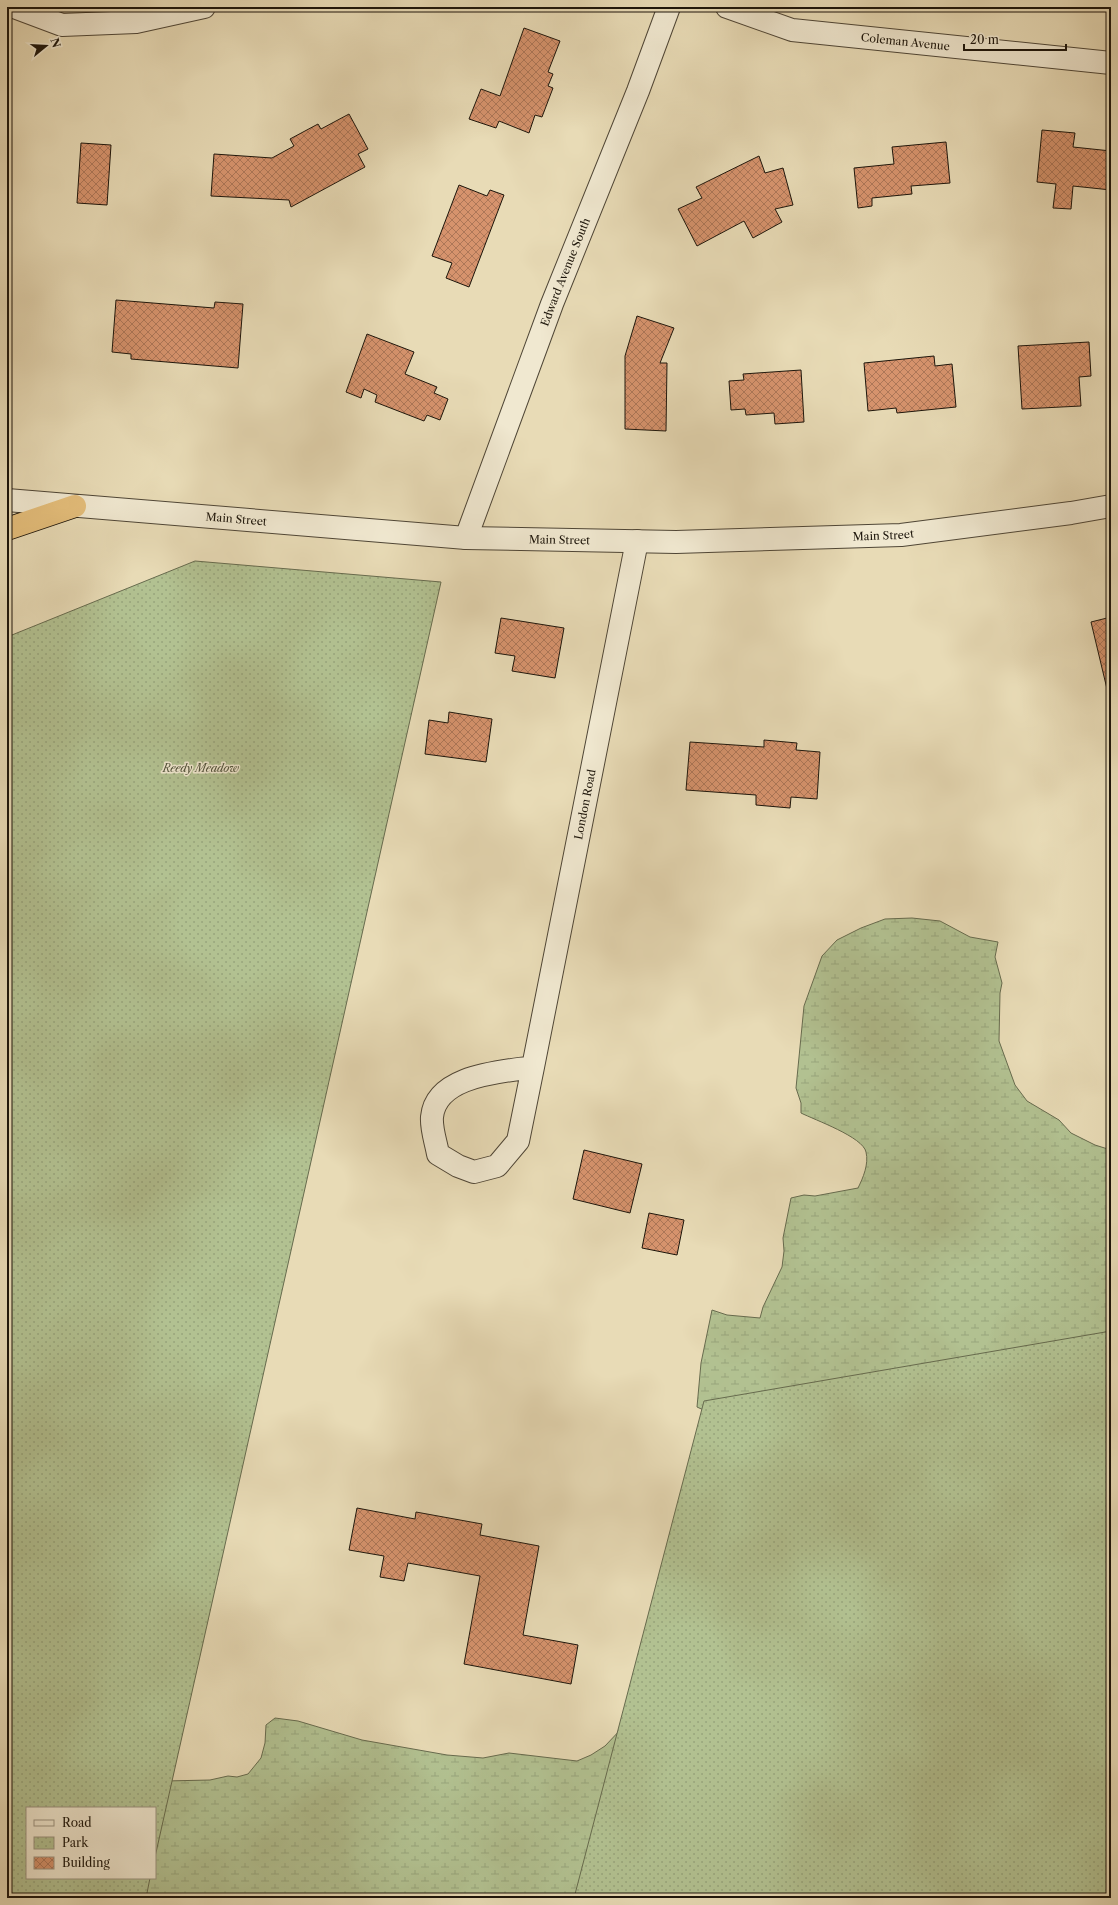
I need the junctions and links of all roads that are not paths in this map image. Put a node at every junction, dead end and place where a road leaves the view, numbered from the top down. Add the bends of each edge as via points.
1 (14, 7) edge
2 (204, 7) edge
3 (669, 7) edge
4 (727, 7) edge
5 (1111, 63) edge
6 (7, 500) edge
7 (76, 506) junction
8 (1111, 506) edge
9 (7, 529) edge
10 (466, 538) junction
11 (637, 541) junction
12 (533, 1067) junction

1 - 2 street via 62,25 136,22
3 - 10 street, Edward Avenue South via 552,304
4 - 5 street, Coleman Avenue via 792,30
6 - 7 street, Main Street
7 - 9 highway
7 - 10 street, Main Street
8 - 11 street, Main Street via 901,535
10 - 11 street, Main Street
11 - 12 street, London Road
12 - 12 street, London Road via 464,1080 449,1090 435,1106 432,1118 438,1154 474,1172 497,1166 518,1140

